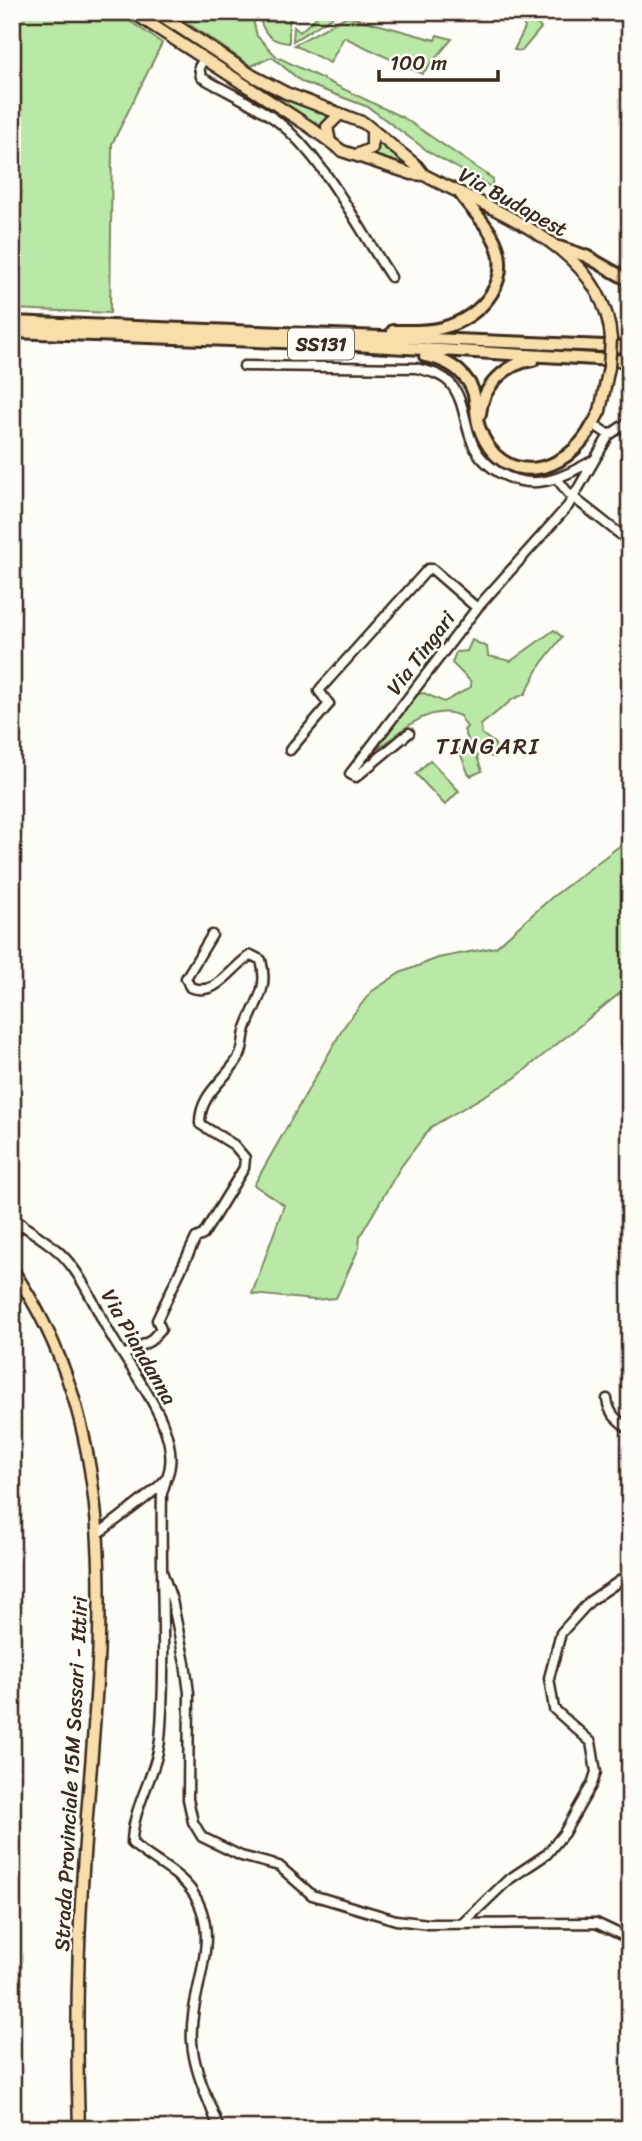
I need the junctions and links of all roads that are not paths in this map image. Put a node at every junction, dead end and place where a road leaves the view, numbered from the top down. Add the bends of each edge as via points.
1 (132, 12) edge
2 (156, 12) edge
3 (204, 59) junction
4 (339, 115) junction
5 (372, 132) junction
6 (331, 142) junction
7 (352, 155) junction
8 (424, 175) junction
9 (461, 195) junction
10 (559, 247) junction
11 (391, 277) dead end
12 (630, 281) edge
13 (12, 321) edge
14 (12, 332) edge
15 (316, 334) junction
16 (336, 344) junction
17 (630, 347) edge
18 (565, 357) junction
19 (630, 361) edge
20 (244, 366) dead end
21 (630, 421) edge
22 (593, 424) junction
23 (479, 427) junction
24 (609, 435) junction
25 (594, 460) junction
26 (558, 480) junction
27 (575, 497) junction
28 (630, 542) edge
29 (477, 608) junction
30 (410, 733) dead end
31 (290, 750) dead end
32 (212, 935) dead end
33 (12, 1217) edge
34 (22, 1224) junction
35 (12, 1236) edge
36 (12, 1269) edge
37 (124, 1355) junction
38 (607, 1399) dead end
39 (630, 1430) edge
40 (166, 1480) junction
41 (97, 1535) junction
42 (162, 1571) junction
43 (630, 1577) edge
44 (462, 1924) junction
45 (630, 1939) edge
46 (79, 2129) edge
47 (219, 2129) edge

1 - 3 main road, Via Budapest
2 - 4 main road, Via Budapest via 253,76
3 - 6 main road, Via Budapest
3 - 11 street via 201,76 275,120 306,150 340,194
4 - 5 main road, Via Budapest via 360,120
4 - 6 main road via 327,127
5 - 7 main road via 372,148
5 - 8 main road, Via Budapest
6 - 7 main road, Via Budapest
7 - 8 main road, Via Budapest
8 - 9 main road, Via Budapest
9 - 10 main road, Via Budapest
9 - 15 highway via 491,233 500,256 499,281 486,304 466,320 440,329
10 - 12 highway via 586,256
10 - 22 main road, Via Budapest, bridge via 595,285 608,312 609,367
13 - 15 highway, SS131
14 - 16 highway, SS131
15 - 17 highway, SS131
16 - 18 highway, SS131
16 - 23 highway via 445,361 468,380
18 - 19 highway, SS131
18 - 23 highway via 524,361 506,370 481,402
20 - 26 street via 416,368 436,373 450,383 463,408 471,440 488,464 525,484
21 - 24 street
22 - 23 highway via 567,458 543,469 522,468 500,458
22 - 24 street
24 - 25 street, Via Tingari
25 - 26 street, Via Tingari
25 - 27 street, Via Tingari
26 - 27 street
27 - 28 street
27 - 29 street, Via Tingari
29 - 30 street, Via Tingari via 350,774 356,777
29 - 31 street via 428,569 321,688 329,704
32 - 37 street via 186,978 190,987 213,987 251,955 261,960 264,972 265,986 245,1030 242,1053 199,1109 200,1124 234,1145 245,1158 244,1168 203,1235 196,1238 157,1320 161,1329
33 - 34 street, Via Piandanna
34 - 35 street
34 - 37 street, Via Piandanna via 71,1265
36 - 41 main road, Strada Provinciale 15M Sassari - Ittiri via 47,1326 63,1368 82,1433
37 - 40 street, Via Piandanna via 159,1413 170,1463
38 - 39 street via 613,1417
40 - 41 street
40 - 42 street, Via Piandanna
41 - 46 main road, Strada Provinciale 15M Sassari - Ittiri via 100,1659 83,1870
42 - 44 street via 185,1663 188,1799 202,1837 241,1856 279,1866 312,1895 396,1920
42 - 47 street, Via Piandanna via 159,1744 132,1826 132,1843 191,1890 202,1914 206,1959 194,2007 192,2040 195,2064
43 - 44 street via 590,1601 561,1633 549,1678 554,1709 591,1742 596,1772 592,1784 547,1854 509,1880
44 - 45 street via 596,1923

